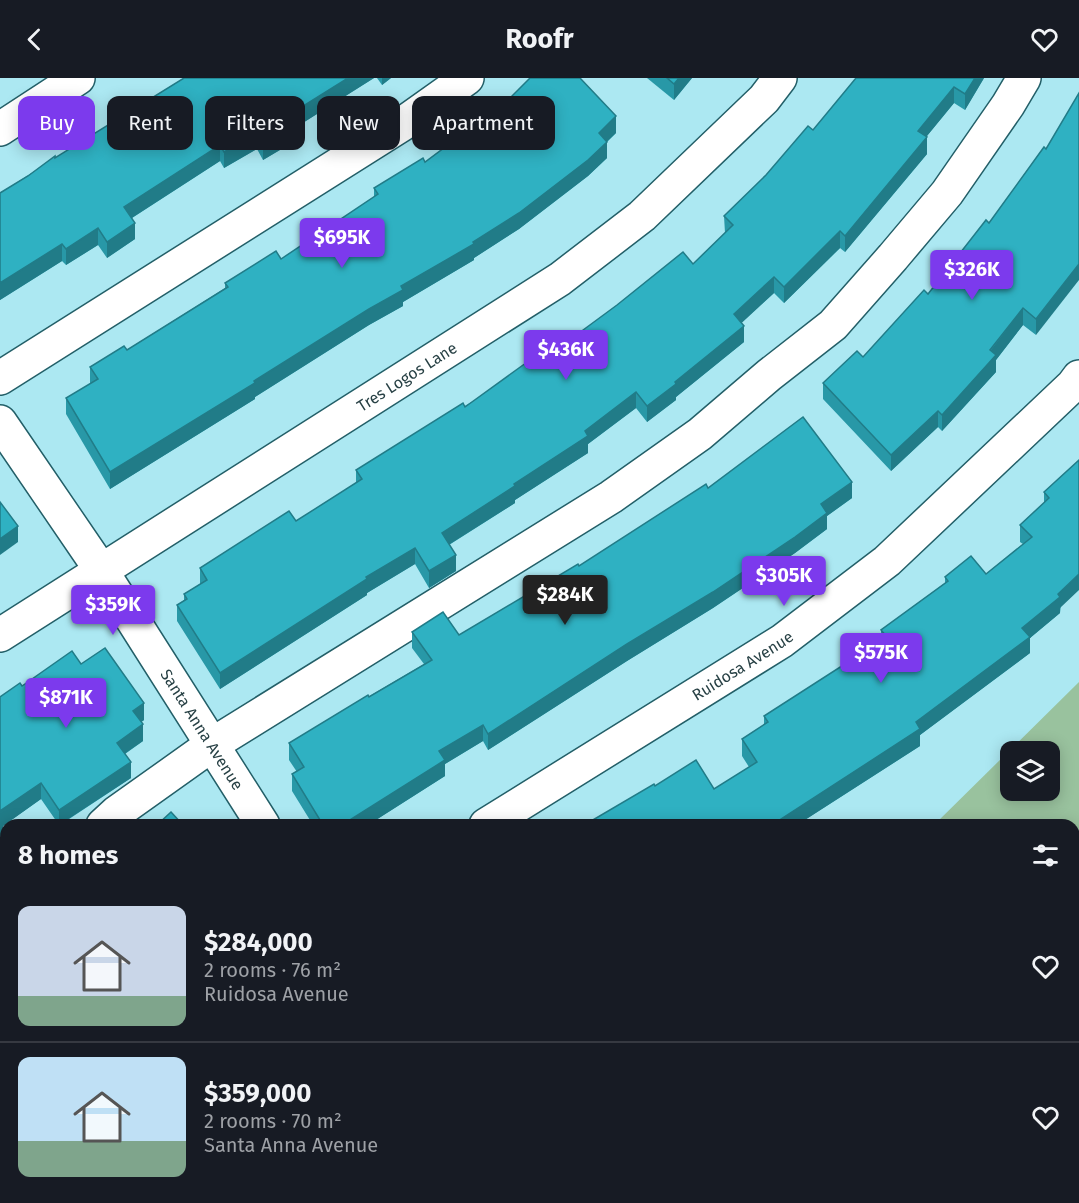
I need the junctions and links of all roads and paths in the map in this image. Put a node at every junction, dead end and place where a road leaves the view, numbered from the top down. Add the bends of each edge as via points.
1 (78, 78) edge
2 (466, 78) edge
3 (780, 78) edge
4 (1024, 78) edge
5 (0, 129) edge
6 (1079, 377) edge
7 (0, 378) edge
8 (0, 422) edge
9 (101, 570) junction
10 (0, 634) edge
11 (213, 744) junction
12 (110, 819) edge
13 (259, 819) edge
14 (496, 819) edge

1 - 5 street
2 - 7 street via 401,125
3 - 9 street, Tres Logos Lane via 764,99 642,216 560,279
4 - 11 street via 947,193 833,325 700,434 610,497
6 - 14 street, Ruidosa Avenue via 887,561 782,641
8 - 9 street, Santa Anna Avenue
9 - 10 street, Tres Logos Lane
9 - 11 street, Santa Anna Avenue
11 - 12 street
11 - 13 street, Santa Anna Avenue

